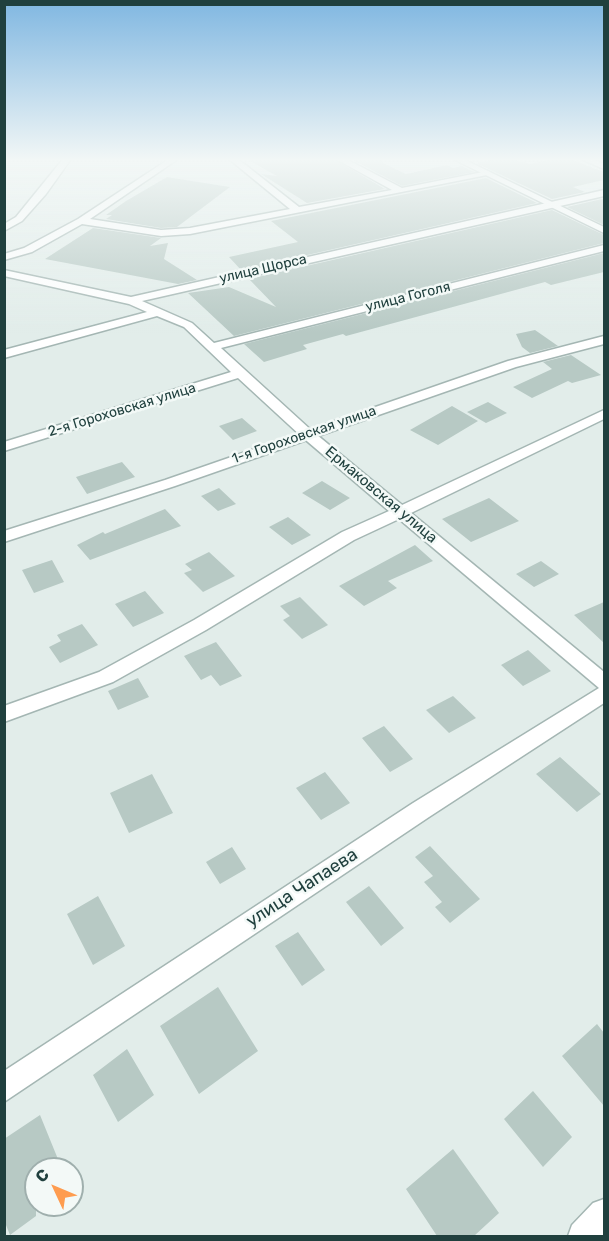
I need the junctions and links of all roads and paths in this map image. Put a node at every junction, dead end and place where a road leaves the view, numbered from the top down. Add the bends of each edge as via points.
1 (21, 217) edge
2 (87, 217) edge
3 (257, 217) edge
4 (506, 217) edge
5 (575, 217) edge
6 (81, 221) junction
7 (4, 228) edge
8 (604, 231) edge
9 (604, 248) edge
10 (4, 257) edge
11 (4, 273) edge
12 (132, 301) junction
13 (155, 313) junction
14 (604, 340) edge
15 (211, 346) junction
16 (4, 354) edge
17 (240, 373) junction
18 (604, 414) edge
19 (306, 433) junction
20 (4, 447) edge
21 (401, 511) junction
22 (4, 537) edge
23 (604, 682) edge
24 (604, 694) edge
25 (4, 714) edge
26 (4, 1088) edge
27 (604, 1214) edge
28 (583, 1236) edge

1 - 7 street
2 - 6 street
3 - 6 street via 161,233
4 - 12 street, улица Щорса
5 - 8 street
6 - 10 street via 28,250
9 - 15 street, улица Гоголя
11 - 12 street, улица Щорса
12 - 13 street, улица Щорса
13 - 15 street, Ермаковская улица via 188,325
13 - 16 street
14 - 19 street, 1-я Гороховская улица via 512,364
15 - 17 street, Ермаковская улица
17 - 19 street, Ермаковская улица
17 - 20 street, 2-я Гороховская улица
18 - 21 street
19 - 21 street, Ермаковская улица
19 - 22 street, 1-я Гороховская улица
21 - 23 street, Ермаковская улица
21 - 25 street via 348,536 106,677
24 - 26 street, улица Чапаева via 421,810
27 - 28 street

